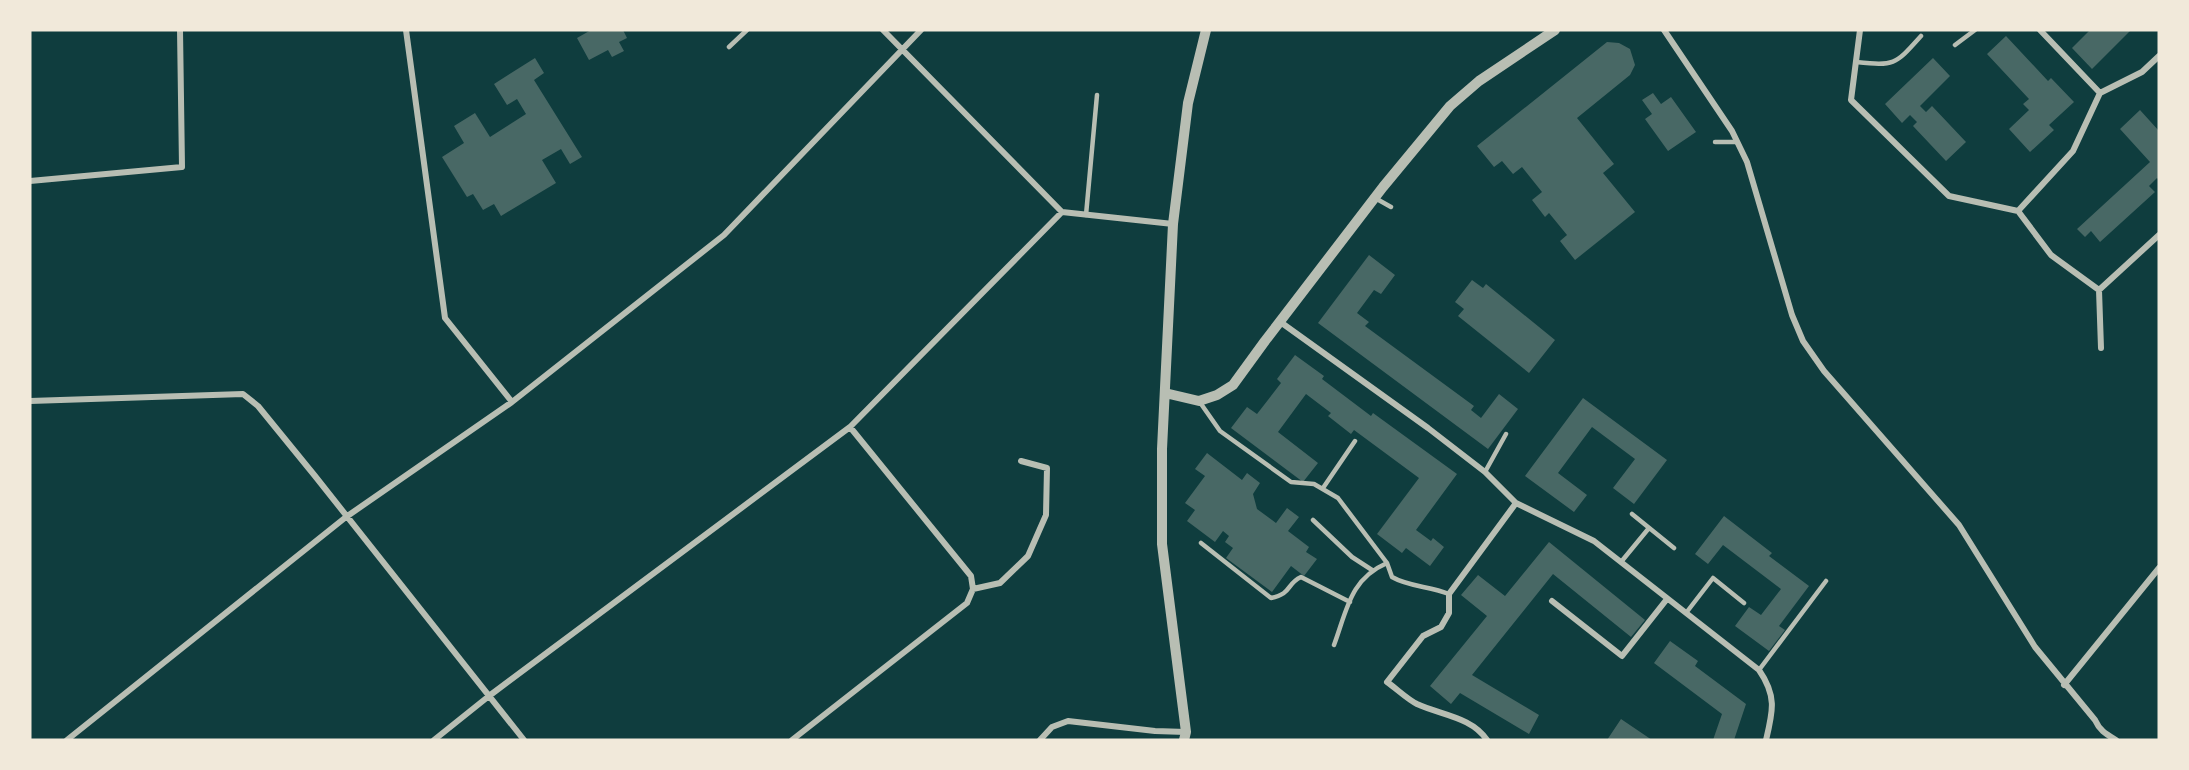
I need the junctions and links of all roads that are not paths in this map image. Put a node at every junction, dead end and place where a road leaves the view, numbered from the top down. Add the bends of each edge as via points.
1 (180, 30) edge
2 (406, 30) edge
3 (747, 30) edge
4 (883, 30) edge
5 (921, 30) edge
6 (1206, 30) edge
7 (1555, 30) edge
8 (1664, 30) edge
9 (1860, 30) edge
10 (1975, 30) edge
11 (2040, 30) edge
12 (1921, 36) dead end
13 (1955, 45) dead end
14 (729, 47) dead end
15 (903, 50) junction
16 (2159, 56) edge
17 (1856, 62) junction
18 (2100, 93) junction
19 (1097, 95) dead end
20 (1715, 141) dead end
21 (1737, 142) junction
22 (30, 181) edge
23 (1375, 198) junction
24 (1390, 207) dead end
25 (2018, 211) junction
26 (1062, 212) junction
27 (1086, 215) junction
28 (1173, 224) junction
29 (2159, 235) edge
30 (2099, 290) junction
31 (1279, 321) junction
32 (2101, 348) dead end
33 (1165, 393) junction
34 (30, 401) edge
35 (1199, 401) junction
36 (512, 402) junction
37 (850, 427) junction
38 (1506, 434) dead end
39 (1355, 441) dead end
40 (1021, 461) dead end
41 (1485, 472) junction
42 (1323, 488) junction
43 (1516, 503) junction
44 (1632, 514) dead end
45 (346, 517) junction
46 (1313, 520) dead end
47 (1650, 528) junction
48 (1201, 543) dead end
49 (1674, 548) dead end
50 (1621, 562) junction
51 (1387, 563) junction
52 (2159, 568) edge
53 (1372, 570) junction
54 (1826, 581) dead end
55 (973, 589) junction
56 (1449, 594) junction
57 (1667, 599) junction
58 (1552, 601) dead end
59 (1350, 602) junction
60 (1744, 603) dead end
61 (1686, 613) junction
62 (1335, 645) dead end
63 (1759, 670) junction
64 (2064, 685) junction
65 (489, 696) junction
66 (1185, 736) edge
67 (67, 740) edge
68 (434, 740) edge
69 (524, 740) edge
70 (792, 740) edge
71 (1040, 740) edge
72 (1487, 740) edge
73 (1766, 740) edge
74 (2116, 740) edge

1 - 22 street via 182,167
2 - 36 street via 445,318
3 - 14 lane
4 - 15 street
5 - 15 street
6 - 28 street via 1188,103
7 - 23 street via 1479,81 1450,106
8 - 21 street
9 - 17 street
10 - 13 lane
11 - 18 street
12 - 17 lane via 1892,63
15 - 26 street
15 - 36 street via 724,235
16 - 18 street via 2142,72
17 - 25 street via 1851,100 1949,196
18 - 25 street via 2073,151
19 - 27 lane
20 - 21 lane
21 - 64 street via 1747,162 1803,341 1824,371 1959,525 2035,647
23 - 24 lane
23 - 31 street
25 - 30 street via 2051,255
26 - 27 street
26 - 37 street
27 - 28 street
28 - 33 street
29 - 30 street
30 - 32 street
31 - 35 street via 1233,385 1217,396
31 - 41 street
33 - 35 street
33 - 66 street via 1162,544
34 - 45 street via 243,394 258,406
35 - 42 lane via 1220,430 1291,482
36 - 45 street
37 - 55 street via 971,576
37 - 65 street
38 - 41 lane
39 - 42 lane
40 - 55 street via 1047,468 1046,515 1028,556 1000,583
41 - 43 street
42 - 51 lane via 1338,498
43 - 50 street via 1594,541
43 - 56 street
44 - 47 lane
45 - 65 street
45 - 67 street
46 - 53 lane via 1352,557
47 - 49 lane
47 - 50 lane
48 - 59 lane via 1271,598 1283,596 1301,578
50 - 57 street
51 - 53 lane
51 - 56 lane via 1392,577 1401,582
52 - 64 street
53 - 59 lane via 1360,581
54 - 63 lane
55 - 70 street via 967,603
56 - 72 street via 1449,613 1442,627 1424,636 1387,682 1416,704 1481,730
57 - 58 street via 1622,657
57 - 61 street
59 - 62 lane
60 - 61 lane via 1713,578
61 - 63 street
63 - 73 street via 1773,698
64 - 74 street via 2106,736
65 - 68 street
65 - 69 street
66 - 71 street via 1068,722 1052,727

